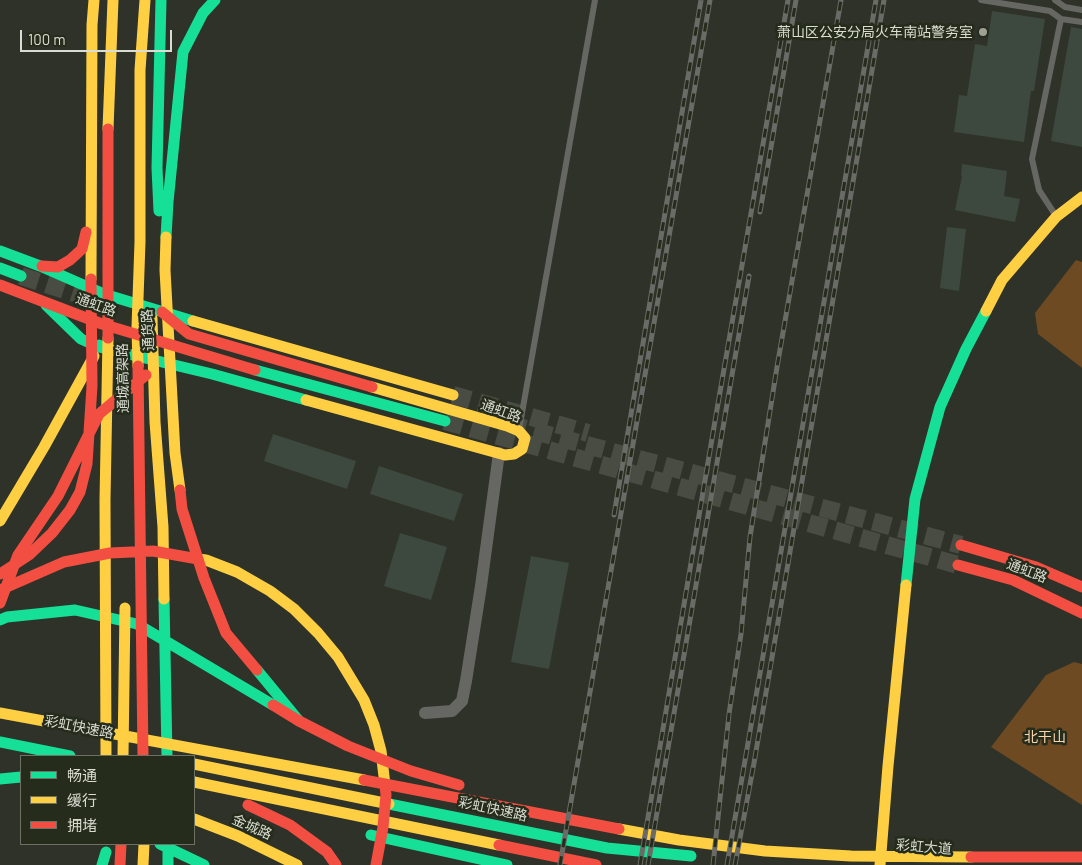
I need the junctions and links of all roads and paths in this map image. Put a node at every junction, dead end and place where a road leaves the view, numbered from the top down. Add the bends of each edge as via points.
1 (94, 0) edge
2 (100, 0) edge
3 (113, 0) edge
4 (145, 0) edge
5 (161, 0) edge
6 (215, 0) edge
7 (595, 0) edge
8 (981, 0) edge
9 (1055, 0) edge
10 (1082, 10) edge
11 (1061, 19) junction
12 (1082, 22) edge
13 (140, 70) junction
14 (99, 178) junction
15 (1082, 197) edge
16 (1056, 217) junction
17 (0, 251) edge
18 (151, 255) dead end
19 (40, 266) junction
20 (0, 268) edge
21 (21, 276) tunnel mouth
22 (0, 285) edge
23 (123, 286) dead end
24 (104, 294) junction
25 (152, 295) dead end
26 (42, 301) junction
27 (162, 312) junction
28 (102, 324) junction
29 (166, 344) junction
30 (98, 347) junction
31 (180, 348) junction
32 (163, 362) junction
33 (212, 374) junction
34 (154, 384) junction
35 (453, 395) tunnel mouth
36 (125, 403) dead end
37 (445, 421) tunnel mouth
38 (518, 431) junction
39 (175, 453) junction
40 (499, 453) junction
41 (0, 521) edge
42 (125, 538) dead end
43 (964, 541) tunnel mouth
44 (958, 564) tunnel mouth
45 (125, 568) dead end
46 (0, 574) edge
47 (1078, 585) edge
48 (0, 590) edge
49 (125, 597) dead end
50 (0, 603) edge
51 (1082, 613) edge
52 (0, 620) edge
53 (425, 712) dead end
54 (0, 713) edge
55 (299, 721) junction
56 (0, 740) edge
57 (97, 746) dead end
58 (34, 755) edge
59 (66, 755) edge
60 (106, 755) edge
61 (123, 755) edge
62 (143, 755) edge
63 (146, 755) edge
64 (166, 755) edge
65 (195, 764) edge
66 (20, 777) edge
67 (0, 778) edge
68 (195, 782) edge
69 (20, 784) edge
70 (468, 786) dead end
71 (295, 817) dead end
72 (623, 818) dead end
73 (195, 819) edge
74 (361, 832) dead end
75 (679, 840) junction
76 (121, 845) edge
77 (144, 845) edge
78 (162, 845) edge
79 (168, 845) edge
80 (106, 848) edge
81 (1082, 848) edge
82 (978, 856) junction
83 (703, 857) dead end
84 (1082, 857) edge
85 (492, 862) junction
86 (880, 862) edge
87 (1082, 864) edge
88 (104, 865) edge
89 (120, 865) edge
90 (143, 865) edge
91 (168, 865) edge
92 (204, 865) edge
93 (297, 865) edge
94 (336, 865) edge
95 (376, 865) edge
96 (453, 865) edge
97 (507, 865) edge
98 (596, 865) edge
99 (966, 865) edge
100 (1033, 865) edge

1 - 46 main road via 90,236 92,386 88,464 80,492 52,534 29,555
2 - 14 main road
3 - 60 main road via 107,155
4 - 13 main road, 通城高架路
5 - 27 main road, 通货路 via 157,168
6 - 39 main road via 203,13 183,52 168,202 165,270
7 - 38 lane
8 - 11 lane via 1050,11
9 - 10 lane via 1065,7
11 - 12 lane
11 - 16 lane via 1032,159 1038,190
13 - 18 main road via 147,116
13 - 62 main road, 通城高架路 via 137,327
14 - 19 main road via 82,248 58,267
14 - 24 main road
15 - 16 main road
16 - 86 main road via 1002,280 940,407 915,499
17 - 19 main road, 通虹路
19 - 24 main road, 通虹路
20 - 21 main road
22 - 26 main road, 通虹路
23 - 36 main road, 通城高架路
24 - 27 main road, 通虹路
24 - 28 main road
25 - 34 main road
26 - 28 main road, 通虹路
26 - 30 main road, 通货路 via 81,339
27 - 29 main road, 通货路
27 - 35 main road, 通虹路
27 - 38 main road, 通虹路 via 189,334
28 - 29 main road, 通虹路
28 - 30 main road
29 - 31 main road, 通虹路
29 - 32 main road, 通货路
30 - 32 main road, 通货路
30 - 41 main road
31 - 33 main road
31 - 37 main road, 通虹路
32 - 33 main road, 通虹路
32 - 50 main road via 99,414 58,496 18,555
33 - 40 main road, 通虹路
34 - 39 main road
34 - 64 main road via 163,527
38 - 40 main road, 通虹路 via 525,438 522,449 514,454
39 - 55 main road via 182,510 226,633
40 - 53 street via 462,700 452,710
42 - 45 main road
43 - 47 main road, 通虹路
44 - 51 main road, 通虹路 via 1013,580
48 - 95 main road via 64,562 110,553 153,551 206,560 238,572 270,591 294,609 338,657 364,700 374,725 381,750 386,795
49 - 61 main road
52 - 55 main road via 75,610 137,624
54 - 75 main road
55 - 70 main road via 348,746 411,771
56 - 58 main road
56 - 59 main road
57 - 63 main road, 彩虹快速路
65 - 83 main road, 彩虹快速路 via 607,848
66 - 67 main road
67 - 69 main road
68 - 98 main road
71 - 94 main road via 244,804 290,825 327,852
72 - 75 main road
73 - 93 main road, 金城路
74 - 85 main road
75 - 82 main road via 765,851 851,856
76 - 89 main road
77 - 90 main road
78 - 92 main road
79 - 91 main road
80 - 88 main road
81 - 82 main road
82 - 84 main road
85 - 96 main road
85 - 97 main road
86 - 99 main road, 彩虹大道
87 - 100 main road

